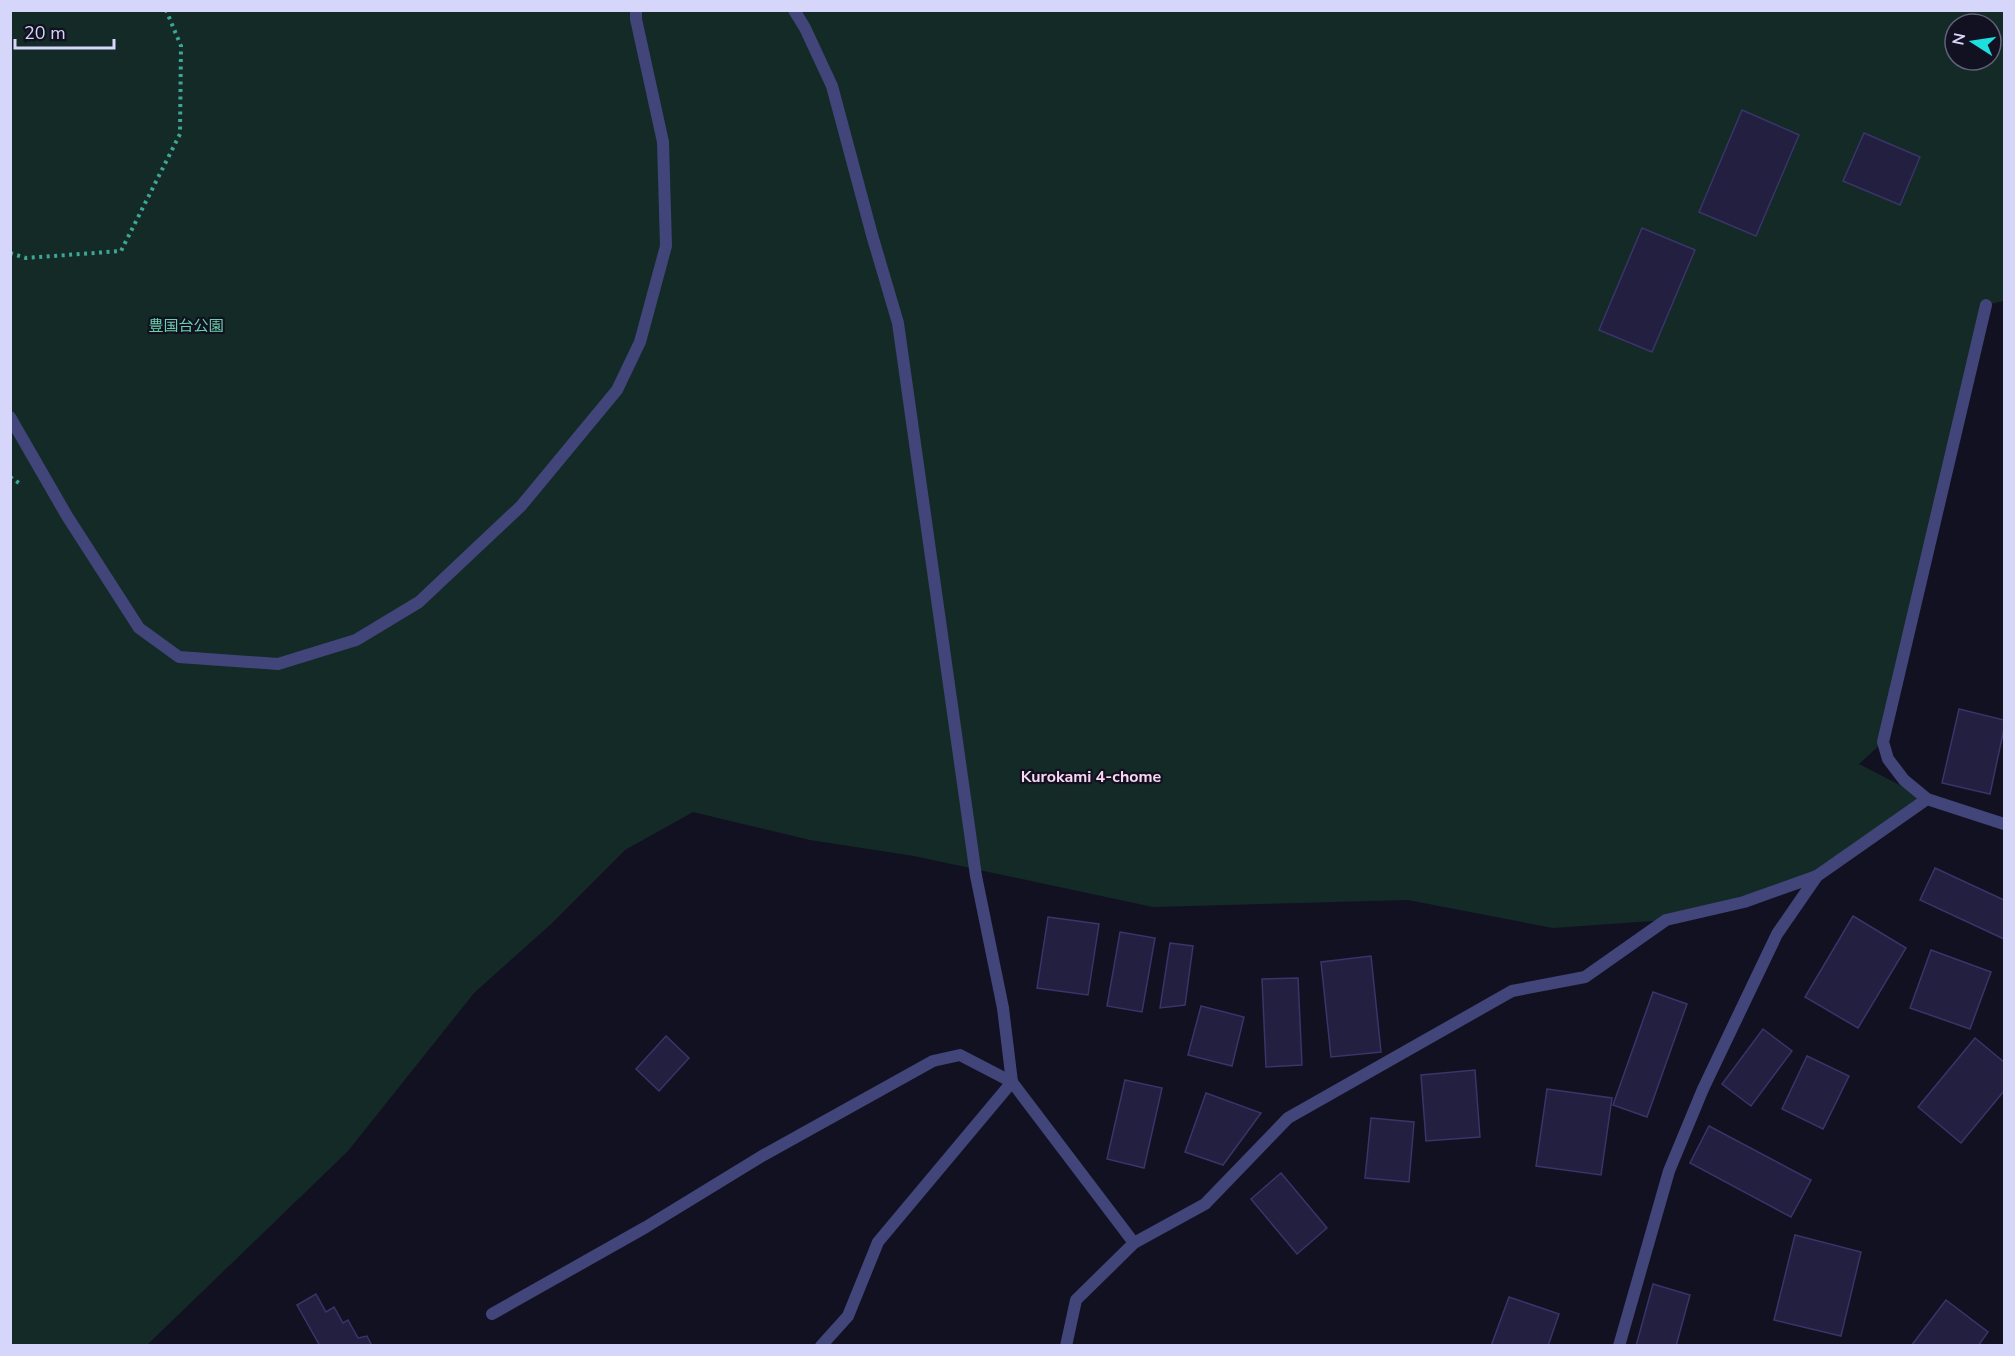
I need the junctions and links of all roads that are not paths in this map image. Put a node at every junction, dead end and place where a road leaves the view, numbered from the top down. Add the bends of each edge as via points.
1 (636, 10) edge
2 (794, 10) edge
3 (1986, 305) dead end
4 (10, 417) edge
5 (1927, 799) junction
6 (2004, 824) edge
7 (1817, 876) junction
8 (1012, 1082) junction
9 (1134, 1243) junction
10 (492, 1314) dead end
11 (821, 1346) edge
12 (1066, 1346) edge
13 (1619, 1346) edge

1 - 4 street via 663,142 666,246 640,342 617,390 521,506 419,602 356,640 278,664 179,657 139,627 67,516
2 - 8 street via 832,86 898,323 976,876 1003,1008
3 - 5 street via 1883,742 1888,759 1904,780
5 - 6 street
5 - 7 street
7 - 9 street via 1744,902 1666,920 1586,977 1512,991 1288,1118 1205,1204
7 - 13 street via 1777,934 1703,1089 1669,1171
8 - 9 street
8 - 10 street via 960,1055 933,1061
8 - 11 street via 878,1242 848,1316
9 - 12 street via 1076,1300

